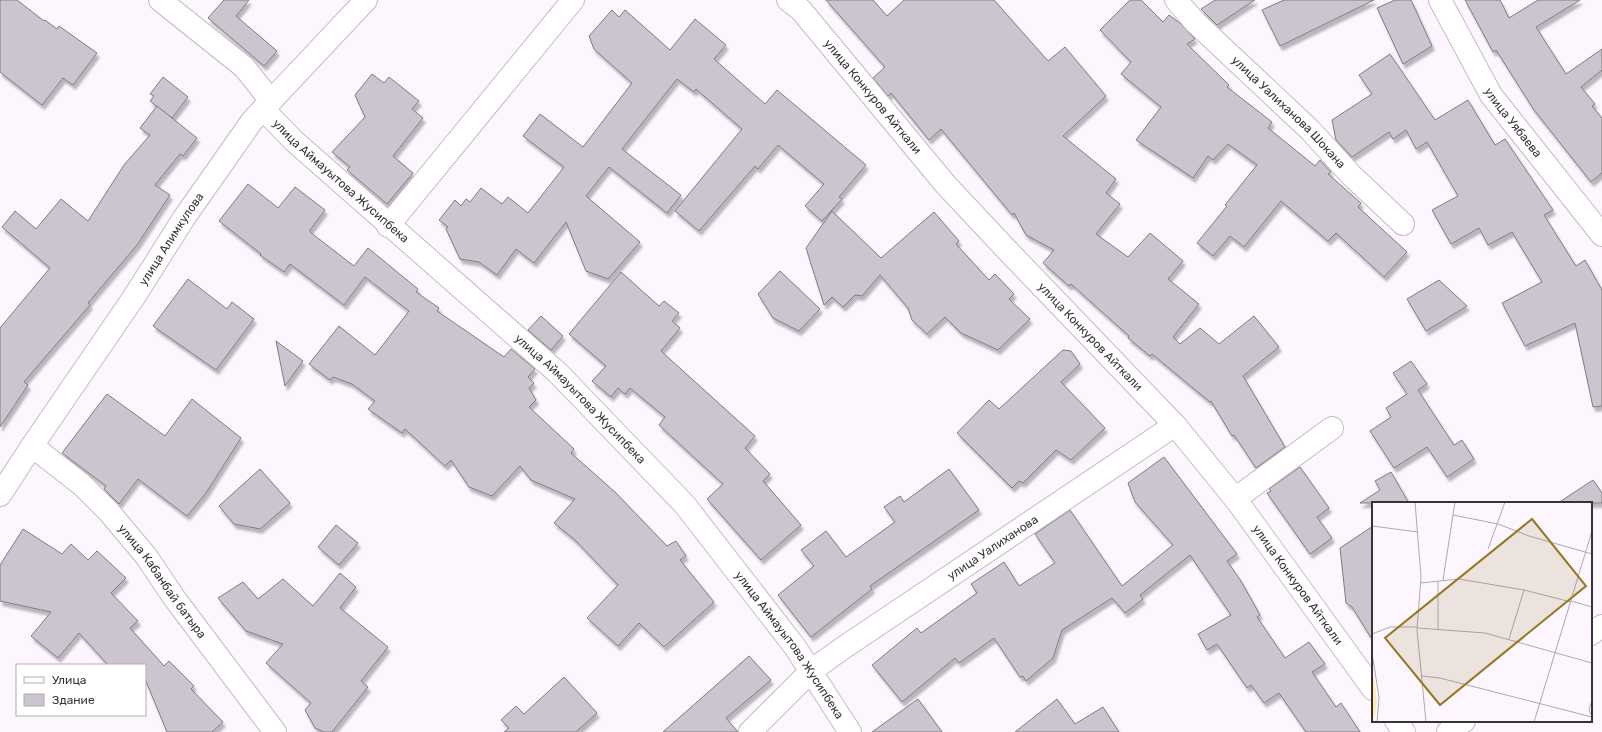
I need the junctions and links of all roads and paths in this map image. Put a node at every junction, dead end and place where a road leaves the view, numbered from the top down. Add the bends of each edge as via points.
1 (160, 0) edge
2 (366, 0) edge
3 (573, 0) edge
4 (788, 0) edge
5 (1176, 0) edge
6 (1440, 0) edge
7 (267, 105) junction
8 (1403, 224) dead end
9 (388, 226) junction
10 (1600, 230) edge
11 (1175, 425) junction
12 (1332, 428) dead end
13 (32, 446) junction
14 (0, 495) edge
15 (1235, 499) junction
16 (1602, 626) edge
17 (1592, 633) edge
18 (811, 671) junction
19 (1372, 688) edge
20 (1397, 722) edge
21 (1463, 722) edge
22 (275, 732) edge
23 (750, 732) edge
24 (850, 732) edge
25 (1404, 732) edge
26 (1448, 732) edge

1 - 7 street, улица Аймауытова Жусипбека via 244,67
2 - 7 street, улица Алимкулова
3 - 9 street
4 - 11 street, улица Конкуров Айткали via 801,10 952,190
5 - 8 street, улица Уалиханова Шокана via 1195,22 1304,125 1351,175
6 - 10 street, улица Уябаева via 1491,95
7 - 9 street, улица Аймауытова Жусипбека via 294,142
7 - 13 street, улица Алимкулова via 252,121 184,218 134,297
9 - 18 street, улица Аймауытова Жусипбека via 558,374 686,505
11 - 15 street, улица Конкуров Айткали
11 - 18 street, улица Уалиханова
12 - 15 street
13 - 14 street, улица Алимкулова
13 - 22 street, улица Кабанбай батыра via 82,485 142,550 174,599
15 - 19 street, улица Конкуров Айткали
16 - 17 street
18 - 23 street, улица Уалиханова
18 - 24 street, улица Аймауытова Жусипбека
20 - 25 street
21 - 26 street

